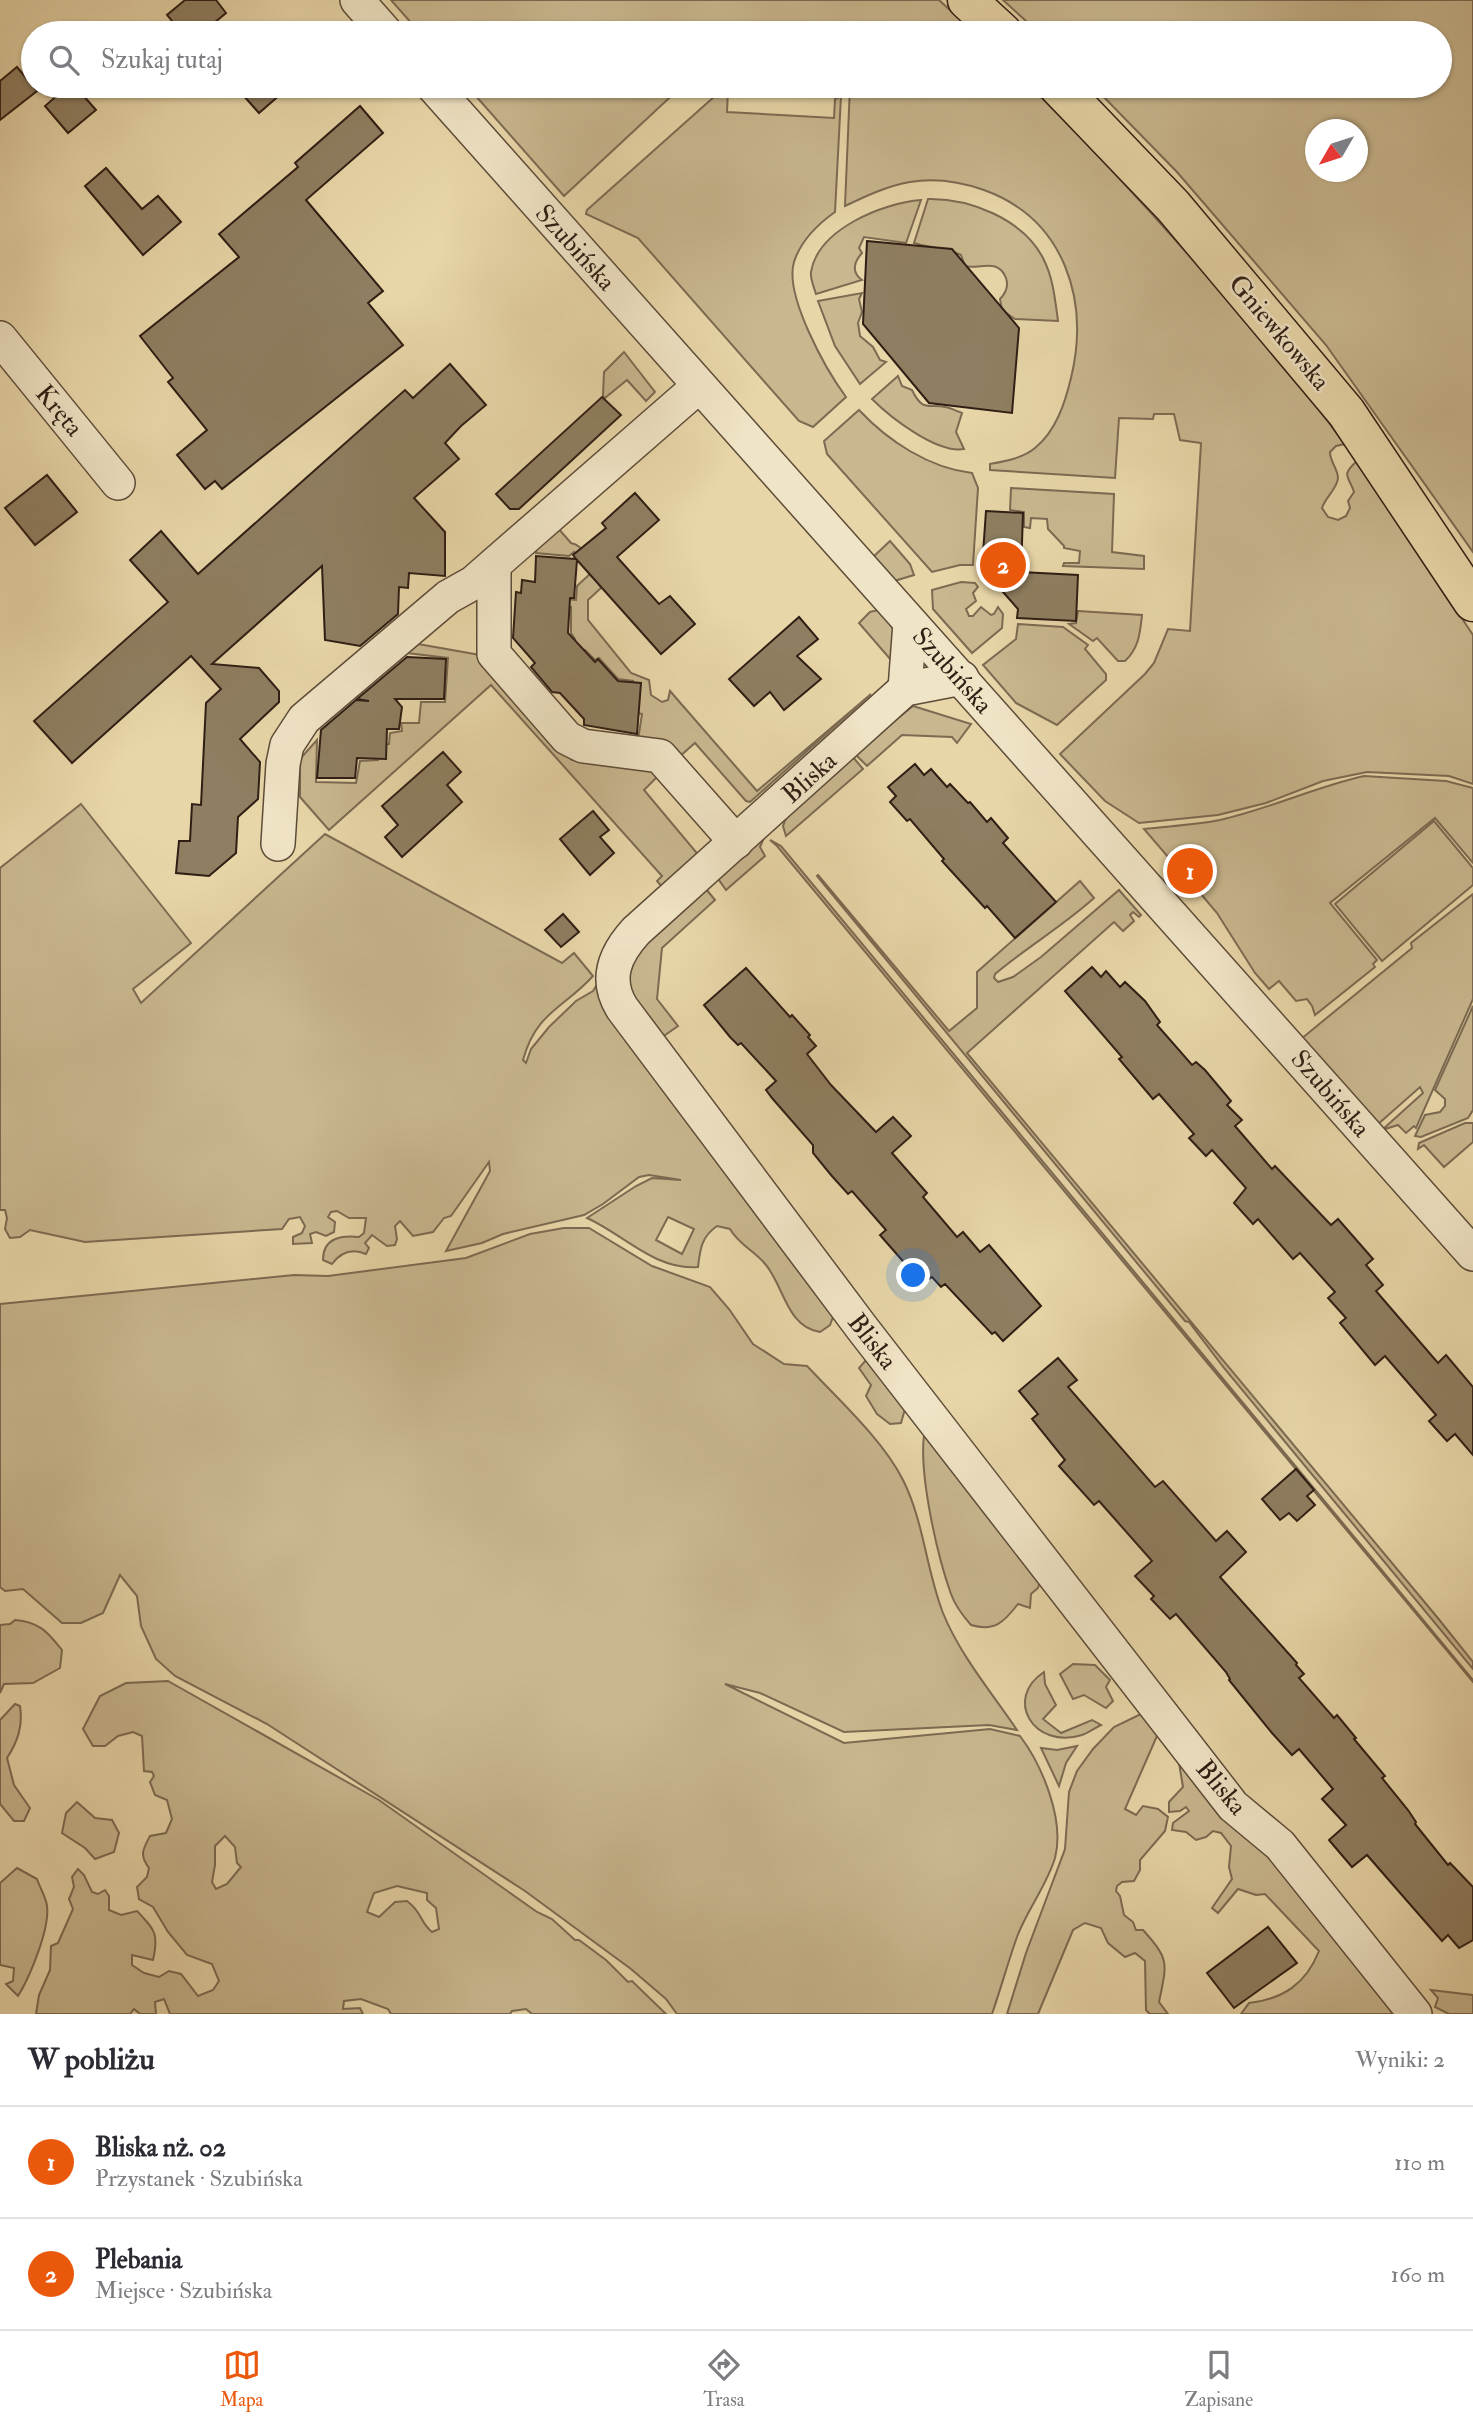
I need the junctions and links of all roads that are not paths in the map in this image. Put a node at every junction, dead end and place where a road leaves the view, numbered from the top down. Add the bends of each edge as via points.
1 (357, 0) edge
2 (967, 0) edge
3 (375, 21) edge
4 (990, 21) edge
5 (444, 98) edge
6 (1070, 98) edge
7 (0, 338) edge
8 (699, 386) junction
9 (118, 483) dead end
10 (494, 565) junction
11 (1473, 602) edge
12 (911, 622) junction
13 (962, 678) junction
14 (905, 689) junction
15 (736, 842) junction
16 (278, 844) dead end
17 (1473, 1254) edge
18 (1415, 2014) edge

1 - 3 street
2 - 4 main road
5 - 8 street, Szubińska
6 - 11 main road, Gniewkowska via 1173,206 1346,412
7 - 9 street, Kręta
8 - 10 street
8 - 12 street, Szubińska
10 - 15 street via 494,654 568,738 583,746 660,756
10 - 16 street via 448,597 296,728 283,764
12 - 13 street, Szubińska
12 - 14 street
13 - 14 street
13 - 17 street, Szubińska
14 - 15 street, Bliska
15 - 18 street, Bliska via 626,942 613,968 617,1001 862,1328 1233,1805 1280,1845

